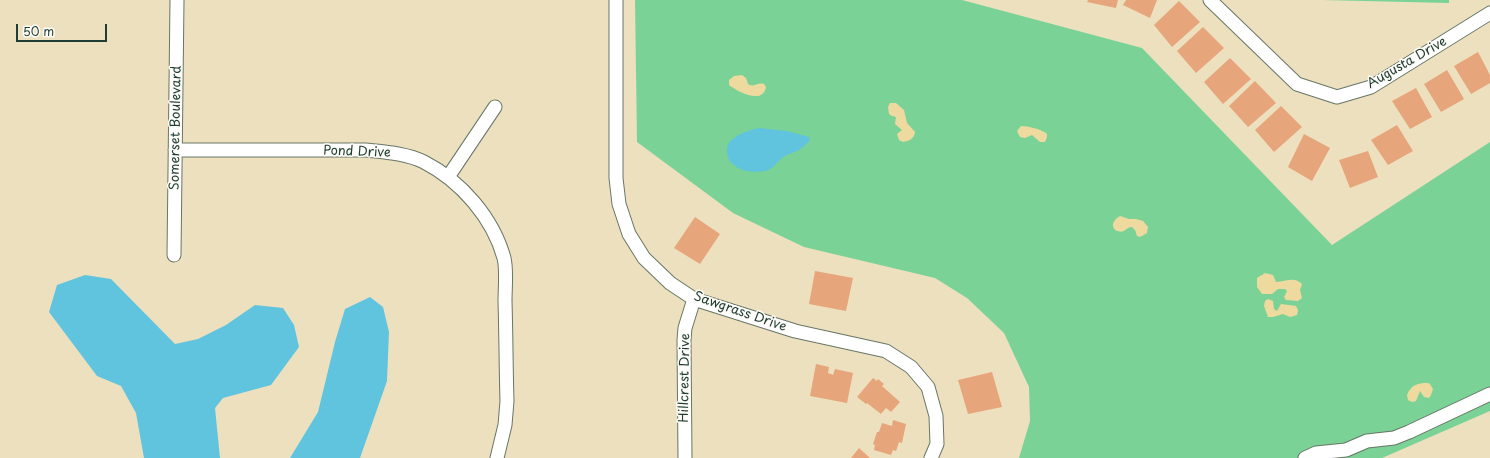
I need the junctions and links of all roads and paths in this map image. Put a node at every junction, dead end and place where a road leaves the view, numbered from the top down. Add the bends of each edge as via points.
1 (177, 0) edge
2 (616, 0) edge
3 (1210, 0) edge
4 (1490, 13) edge
5 (495, 107) dead end
6 (176, 150) junction
7 (448, 178) junction
8 (174, 255) dead end
9 (694, 299) junction
10 (1490, 394) edge
11 (497, 458) edge
12 (684, 458) edge
13 (931, 458) edge
14 (1305, 458) edge

1 - 6 street, Somerset Boulevard
2 - 9 street, Sawgrass Drive via 616,178 619,204 629,234 644,258 670,283
3 - 4 street, Augusta Drive via 1297,84 1337,97 1372,87
5 - 7 street
6 - 7 street, Pond Drive via 365,150 394,153 423,161
6 - 8 street, Somerset Boulevard
7 - 11 street, Pond Drive via 482,213 496,236 504,259 507,402 505,425
9 - 12 street, Hillcrest Drive via 684,340
9 - 13 street, Sawgrass Drive via 795,330 886,351 911,367 928,387 936,416 937,444
10 - 14 street via 1394,438 1367,441 1346,450 1316,453

